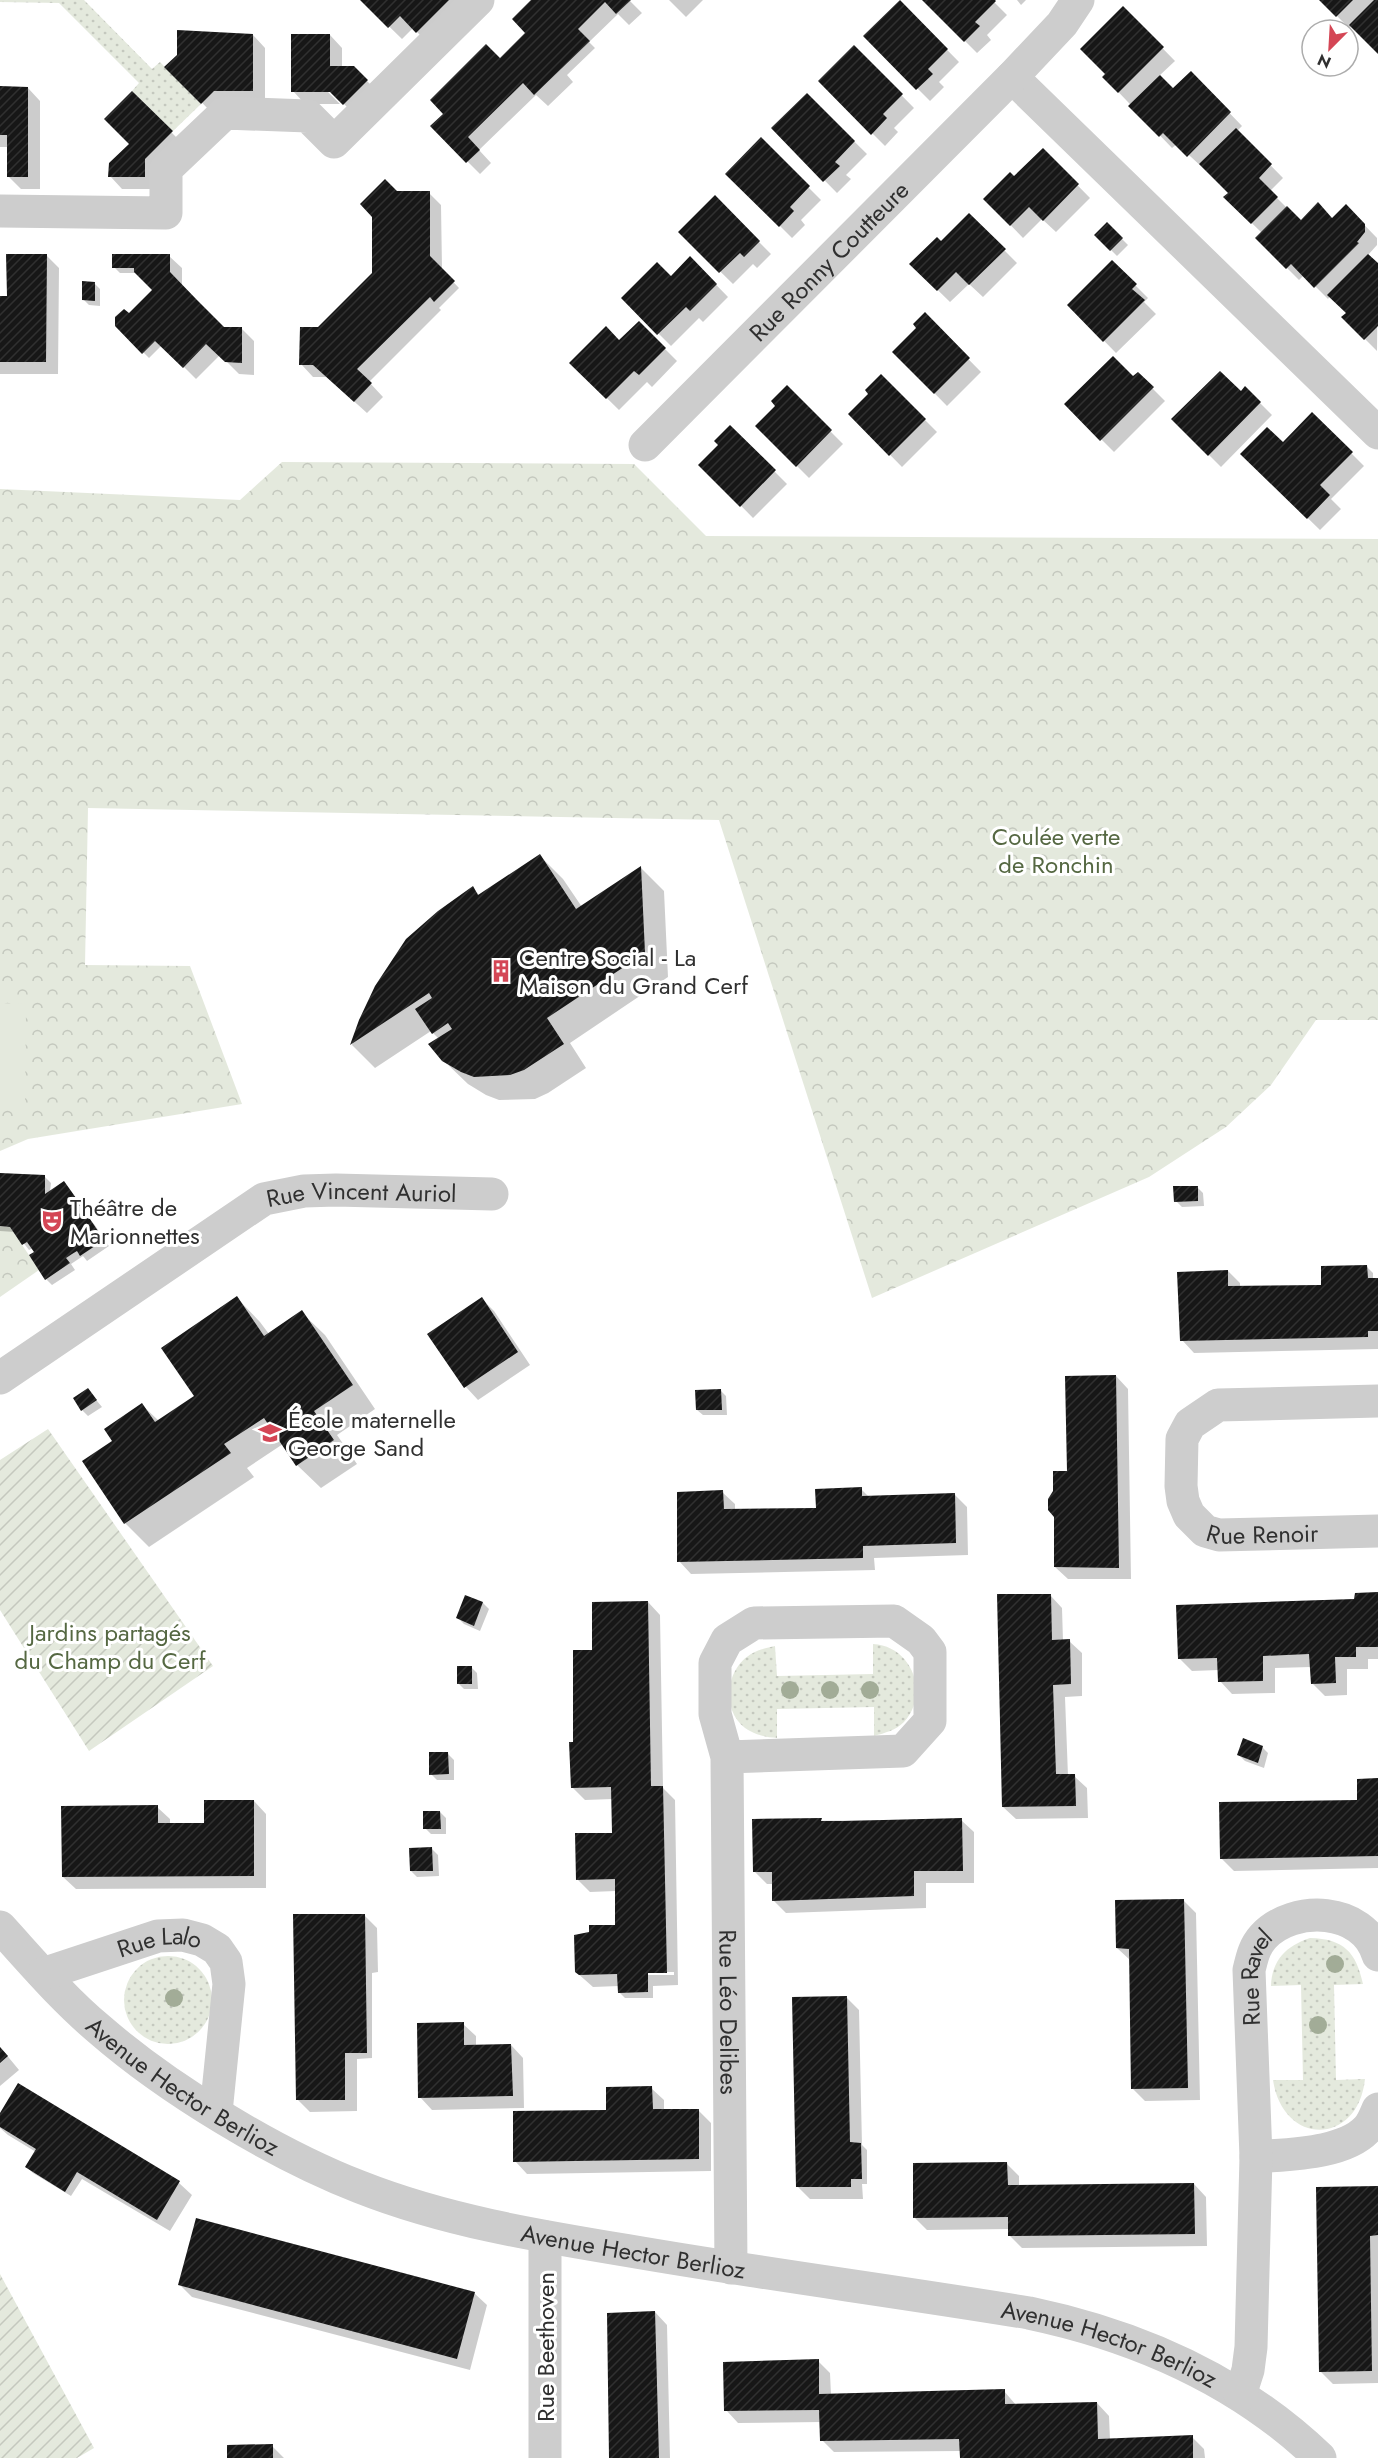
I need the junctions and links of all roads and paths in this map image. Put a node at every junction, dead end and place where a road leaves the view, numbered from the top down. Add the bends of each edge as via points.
1 (478, 0) edge
2 (1078, 0) edge
3 (1012, 77) junction
4 (0, 211) edge
5 (1378, 433) edge
6 (645, 445) dead end
7 (492, 1194) dead end
8 (0, 1378) edge
9 (1378, 1401) edge
10 (1378, 1531) edge
11 (727, 1757) junction
12 (0, 1927) edge
13 (1378, 1955) edge
14 (43, 1974) junction
15 (1378, 2109) edge
16 (216, 2112) junction
17 (1256, 2157) junction
18 (545, 2237) junction
19 (731, 2268) junction
20 (1240, 2395) junction
21 (545, 2458) edge
22 (1320, 2458) edge

1 - 4 street via 334,142 308,117 225,113 166,169 166,213
2 - 3 street, Rue Ronny Coutteure via 1062,24
3 - 5 street
3 - 6 street, Rue Ronny Coutteure
7 - 8 street, Rue Vincent Auriol via 336,1190 264,1199
9 - 10 street, Rue Renoir via 1218,1405 1191,1424 1182,1438 1181,1486 1189,1515 1205,1531 1220,1535
11 - 11 street, Rue Léo Delibes via 715,1714 715,1663 727,1640 754,1623 894,1621 921,1640 930,1652 930,1721 903,1751
11 - 19 street, Rue Léo Delibes
12 - 14 street, Avenue Hector Berlioz
13 - 17 street, Rue Ravel via 1358,1926 1334,1916 1300,1916 1281,1922 1253,1952 1249,1970
14 - 16 street, Avenue Hector Berlioz via 125,2052
14 - 16 street, Rue Lalo via 158,1936 183,1935 217,1949 226,1962 230,1984
15 - 17 street via 1369,2128 1348,2143
16 - 18 street, Avenue Hector Berlioz via 293,2156 362,2188 439,2213
17 - 20 street, Rue Ravel via 1251,2347
18 - 19 street, Avenue Hector Berlioz
18 - 21 street, Rue Beethoven
19 - 20 street, Avenue Hector Berlioz via 1070,2322 1161,2353
20 - 22 street, Avenue Hector Berlioz

